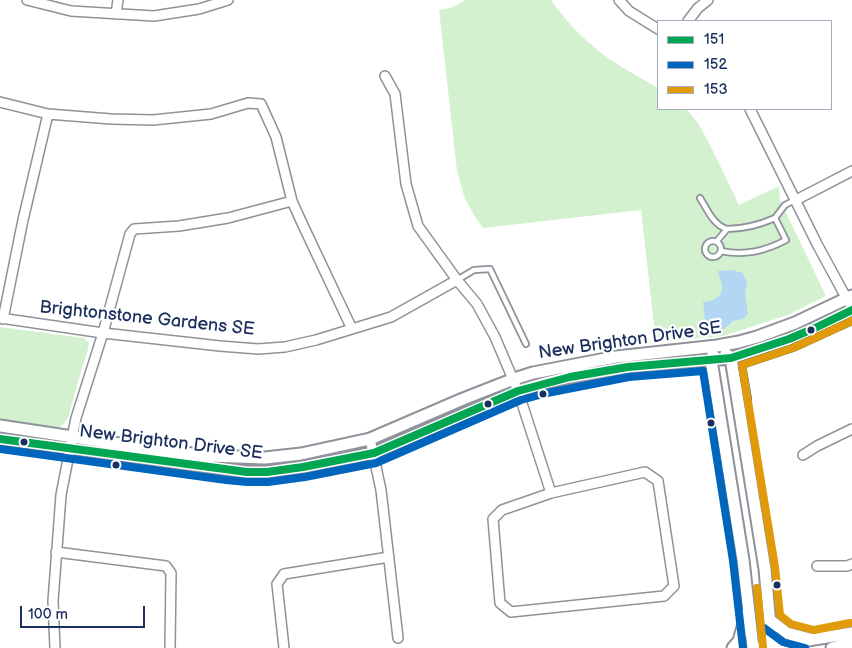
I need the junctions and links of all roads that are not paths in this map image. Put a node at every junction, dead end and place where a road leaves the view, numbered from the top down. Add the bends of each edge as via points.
1 (27, 0) edge
2 (118, 0) edge
3 (228, 0) edge
4 (619, 0) edge
5 (708, 0) edge
6 (116, 14) junction
7 (689, 20) edge
8 (657, 28) edge
9 (385, 76) dead end
10 (0, 102) edge
11 (751, 110) edge
12 (48, 114) junction
13 (852, 171) edge
14 (700, 198) dead end
15 (796, 200) junction
16 (292, 201) junction
17 (775, 218) junction
18 (726, 229) junction
19 (716, 241) junction
20 (721, 251) junction
21 (457, 280) junction
22 (851, 303) edge
23 (1, 319) edge
24 (352, 329) junction
25 (102, 333) junction
26 (526, 344) dead end
27 (717, 346) junction
28 (731, 358) junction
29 (711, 360) junction
30 (514, 379) junction
31 (518, 391) junction
32 (0, 426) edge
33 (852, 429) edge
34 (0, 439) edge
35 (370, 439) junction
36 (71, 443) junction
37 (374, 454) junction
38 (803, 456) dead end
39 (551, 493) junction
40 (56, 552) junction
41 (389, 557) junction
42 (852, 564) edge
43 (816, 566) dead end
44 (748, 607) junction
45 (770, 620) junction
46 (852, 633) edge
47 (398, 638) dead end
48 (814, 640) junction
49 (852, 643) edge
50 (771, 647) edge
51 (55, 648) edge
52 (170, 648) edge
53 (284, 648) edge
54 (733, 648) edge
55 (753, 648) edge
56 (759, 648) edge
57 (832, 648) edge

1 - 6 street via 71,11
2 - 6 street
3 - 6 street via 154,16
4 - 8 street via 629,11
5 - 7 street
9 - 21 street via 395,94 406,184 418,226
10 - 12 street
11 - 15 street
12 - 16 street via 153,120 211,114 248,103 261,104 276,137
12 - 23 street
13 - 15 street
14 - 18 lane via 716,222
15 - 17 lane via 785,205
15 - 22 street
16 - 24 street
16 - 25 street via 228,218 134,229
17 - 18 lane via 748,228
17 - 20 lane via 786,240 750,252 735,254
18 - 19 lane
19 - 20 lane via 721,245
19 - 20 lane via 706,244 706,254 716,257
21 - 24 street, Brightonstone Gardens SE via 391,317
21 - 26 lane via 474,270 490,269
21 - 30 street via 477,304
22 - 27 street, New Brighton Drive SE via 757,337
22 - 28 street, New Brighton Drive SE via 815,328
23 - 25 street, Brightonstone Gardens SE
24 - 25 street, Brightonstone Gardens SE via 285,347 258,349
25 - 36 street
27 - 28 street
27 - 29 street
27 - 30 street, New Brighton Drive SE via 616,357 533,372
28 - 29 street, New Brighton Drive SE
28 - 45 street via 765,569
29 - 31 street, New Brighton Drive SE via 628,367
29 - 44 street via 744,560
30 - 31 street
30 - 35 street, New Brighton Drive SE
31 - 37 street, New Brighton Drive SE
31 - 39 street
32 - 36 street, New Brighton Drive SE
33 - 38 street
34 - 36 street, New Brighton Drive SE
35 - 36 street, New Brighton Drive SE via 265,458
35 - 37 street
36 - 37 street, New Brighton Drive SE via 247,472 268,472
36 - 40 street via 61,495
37 - 41 street
39 - 39 street via 502,510 493,519 500,603 511,612 664,596 674,586 658,481 644,472
40 - 51 street
40 - 52 street via 166,566 171,573
41 - 47 street
41 - 53 street via 284,574 277,584
42 - 43 street
44 - 54 street via 739,640
44 - 55 street
45 - 48 street via 787,632
45 - 50 street
46 - 48 street
48 - 50 street
49 - 57 street
50 - 56 street

